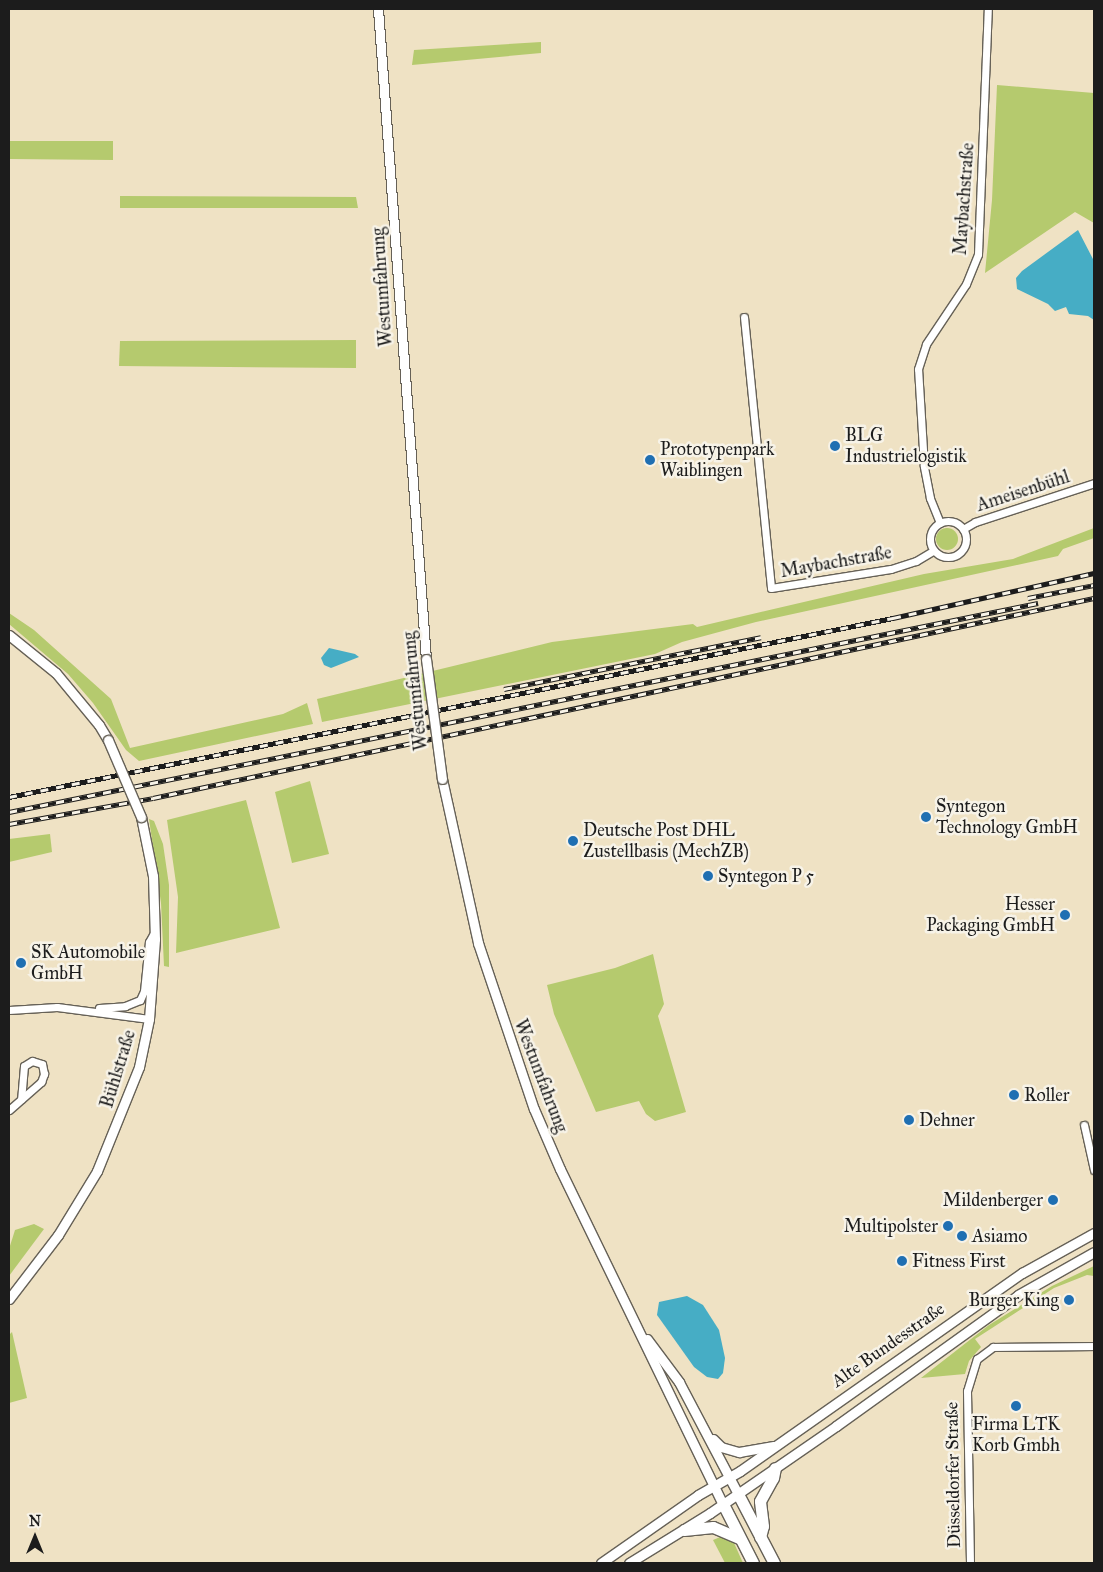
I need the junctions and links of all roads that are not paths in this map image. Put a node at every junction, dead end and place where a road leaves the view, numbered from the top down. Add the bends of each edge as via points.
1 (378, 9) edge
2 (988, 9) edge
3 (744, 317) dead end
4 (1094, 483) edge
5 (940, 523) junction
6 (963, 529) junction
7 (934, 550) junction
8 (9, 635) edge
9 (155, 932) junction
10 (83, 1009) junction
11 (9, 1010) edge
12 (149, 1018) junction
13 (21, 1099) junction
14 (9, 1110) edge
15 (1084, 1125) dead end
16 (1094, 1170) edge
17 (1094, 1233) edge
18 (1094, 1252) edge
19 (9, 1299) edge
20 (642, 1333) junction
21 (1094, 1346) edge
22 (708, 1435) junction
23 (776, 1446) junction
24 (775, 1468) junction
25 (730, 1476) junction
26 (714, 1486) junction
27 (738, 1494) junction
28 (723, 1504) junction
29 (684, 1530) junction
30 (760, 1536) junction
31 (740, 1538) junction
32 (601, 1563) edge
33 (629, 1563) edge
34 (753, 1563) edge
35 (774, 1563) edge
36 (970, 1563) edge

1 - 20 main road, Westumfahrung, bridge via 426,659 442,778 473,924 512,1051 560,1169
2 - 5 street, Maybachstraße via 978,254 966,284 926,344 918,369 924,466 930,498
3 - 7 street, Maybachstraße via 771,588 890,569
4 - 6 street, Ameisenbühl
5 - 6 street via 953,522
5 - 7 street via 931,533
6 - 7 street via 965,540 959,552 946,556
8 - 9 main road, Bühlstraße, bridge via 56,672 108,740 140,817 153,876
9 - 10 street via 149,942 144,991 140,1000 125,1006
9 - 12 main road, Bühlstraße
10 - 11 street
10 - 12 street
12 - 19 main road, Bühlstraße via 134,1082 97,1172 58,1235
13 - 13 street via 41,1082 44,1074 42,1064 32,1061 24,1066
13 - 14 street
15 - 16 street
17 - 23 main road, Alte Bundesstraße via 1022,1273
18 - 24 main road, Alte Bundesstraße via 1018,1295
20 - 22 main road, Westumfahrung via 679,1382
20 - 26 main road, Westumfahrung via 657,1372
21 - 36 street, Düsseldorfer Straße via 993,1347 977,1359 967,1391
22 - 23 main road via 721,1447 734,1451
22 - 25 main road, Westumfahrung
23 - 25 main road, Alte Bundesstraße
24 - 27 main road, Alte Bundesstraße
24 - 30 highway via 760,1501 763,1526
25 - 26 main road, Alte Bundesstraße
25 - 27 main road, Westumfahrung
26 - 28 main road, Westumfahrung
26 - 32 main road, Alte Bundesstraße
27 - 28 main road, Alte Bundesstraße
27 - 30 highway
28 - 29 main road, Alte Bundesstraße
28 - 31 highway
29 - 31 highway via 713,1527
29 - 33 main road, Alte Bundesstraße
30 - 35 highway
31 - 34 highway

